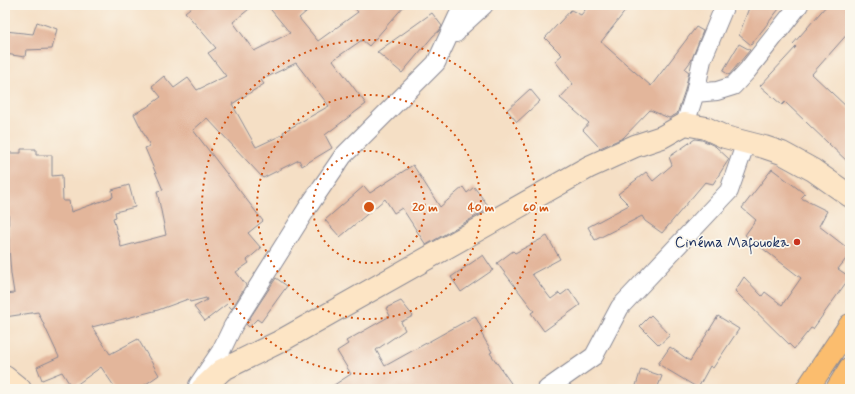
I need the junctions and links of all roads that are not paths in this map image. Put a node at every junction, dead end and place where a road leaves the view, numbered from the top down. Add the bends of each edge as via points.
1 (463, 5) edge
2 (484, 5) edge
3 (725, 5) edge
4 (799, 5) edge
5 (436, 63) junction
6 (695, 93) junction
7 (685, 124) junction
8 (746, 142) junction
9 (850, 196) edge
10 (850, 325) edge
11 (850, 368) edge
12 (5, 377) edge
13 (551, 388) edge
14 (20, 389) edge
15 (195, 389) edge
16 (202, 389) edge
17 (807, 389) edge
18 (837, 389) edge

1 - 5 street
2 - 5 street via 461,26
3 - 6 street via 702,60
4 - 6 street via 733,86 717,91
5 - 15 street via 343,156 308,207 233,326 221,351
6 - 7 street
7 - 8 street via 706,128 725,137
7 - 16 street via 662,137 589,167 279,342 222,370
8 - 9 street via 799,161
8 - 13 street via 729,191 620,307 594,356
10 - 17 highway
11 - 18 highway
12 - 14 street

